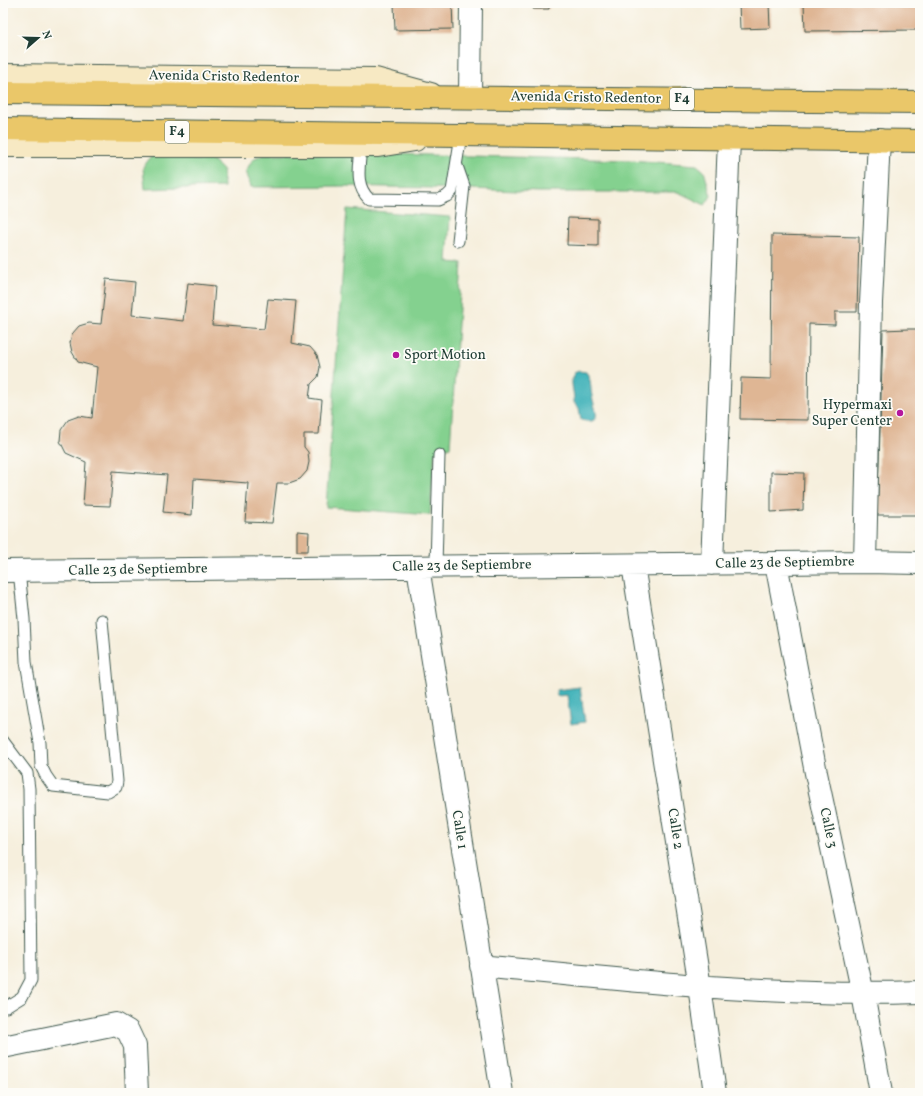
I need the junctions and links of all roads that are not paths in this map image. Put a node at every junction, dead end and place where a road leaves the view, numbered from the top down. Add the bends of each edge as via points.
1 (471, 3) edge
2 (3, 74) edge
3 (3, 93) edge
4 (443, 97) junction
5 (470, 97) junction
6 (920, 102) edge
7 (3, 129) edge
8 (455, 135) junction
9 (729, 139) junction
10 (355, 140) junction
11 (879, 140) junction
12 (920, 141) edge
13 (3, 146) edge
14 (456, 165) junction
15 (458, 241) dead end
16 (439, 456) dead end
17 (864, 562) junction
18 (776, 563) junction
19 (920, 563) edge
20 (712, 564) junction
21 (633, 565) junction
22 (427, 567) junction
23 (11, 571) edge
24 (102, 620) dead end
25 (3, 741) edge
26 (481, 966) junction
27 (700, 987) junction
28 (920, 992) edge
29 (863, 994) junction
30 (3, 1007) edge
31 (3, 1047) edge
32 (137, 1093) edge
33 (502, 1093) edge
34 (715, 1093) edge
35 (881, 1093) edge

1 - 5 street
2 - 4 main road, Avenida Cristo Redentor via 376,80
3 - 4 highway, Avenida Cristo Redentor / F4
4 - 5 highway, Avenida Cristo Redentor / F4
5 - 6 highway, Avenida Cristo Redentor / F4
7 - 10 highway, F4
8 - 9 highway, F4
8 - 10 highway, F4
8 - 14 lane
9 - 11 highway, F4
9 - 20 street
10 - 13 main road
10 - 14 lane via 359,184 369,199 438,200 452,191
11 - 12 highway, F4
11 - 17 street via 871,303
14 - 15 lane via 464,186
16 - 22 lane
17 - 18 street, Calle 23 de Septiembre
17 - 19 street, Calle 23 de Septiembre
18 - 20 street, Calle 23 de Septiembre
18 - 29 street, Calle 3 via 816,773
20 - 21 street, Calle 23 de Septiembre
21 - 22 street, Calle 23 de Septiembre
21 - 27 street, Calle 2
22 - 23 street, Calle 23 de Septiembre
22 - 26 street, Calle 1
23 - 24 lane via 24,619 26,662 40,743 41,766 53,786 108,792 116,787 118,781
25 - 30 lane via 27,773 29,789 31,980 22,997
26 - 27 street
26 - 33 street, Calle 1
27 - 29 street
27 - 34 street, Calle 2
28 - 29 street
29 - 35 street, Calle 3
31 - 32 street via 116,1024 128,1031 135,1046

